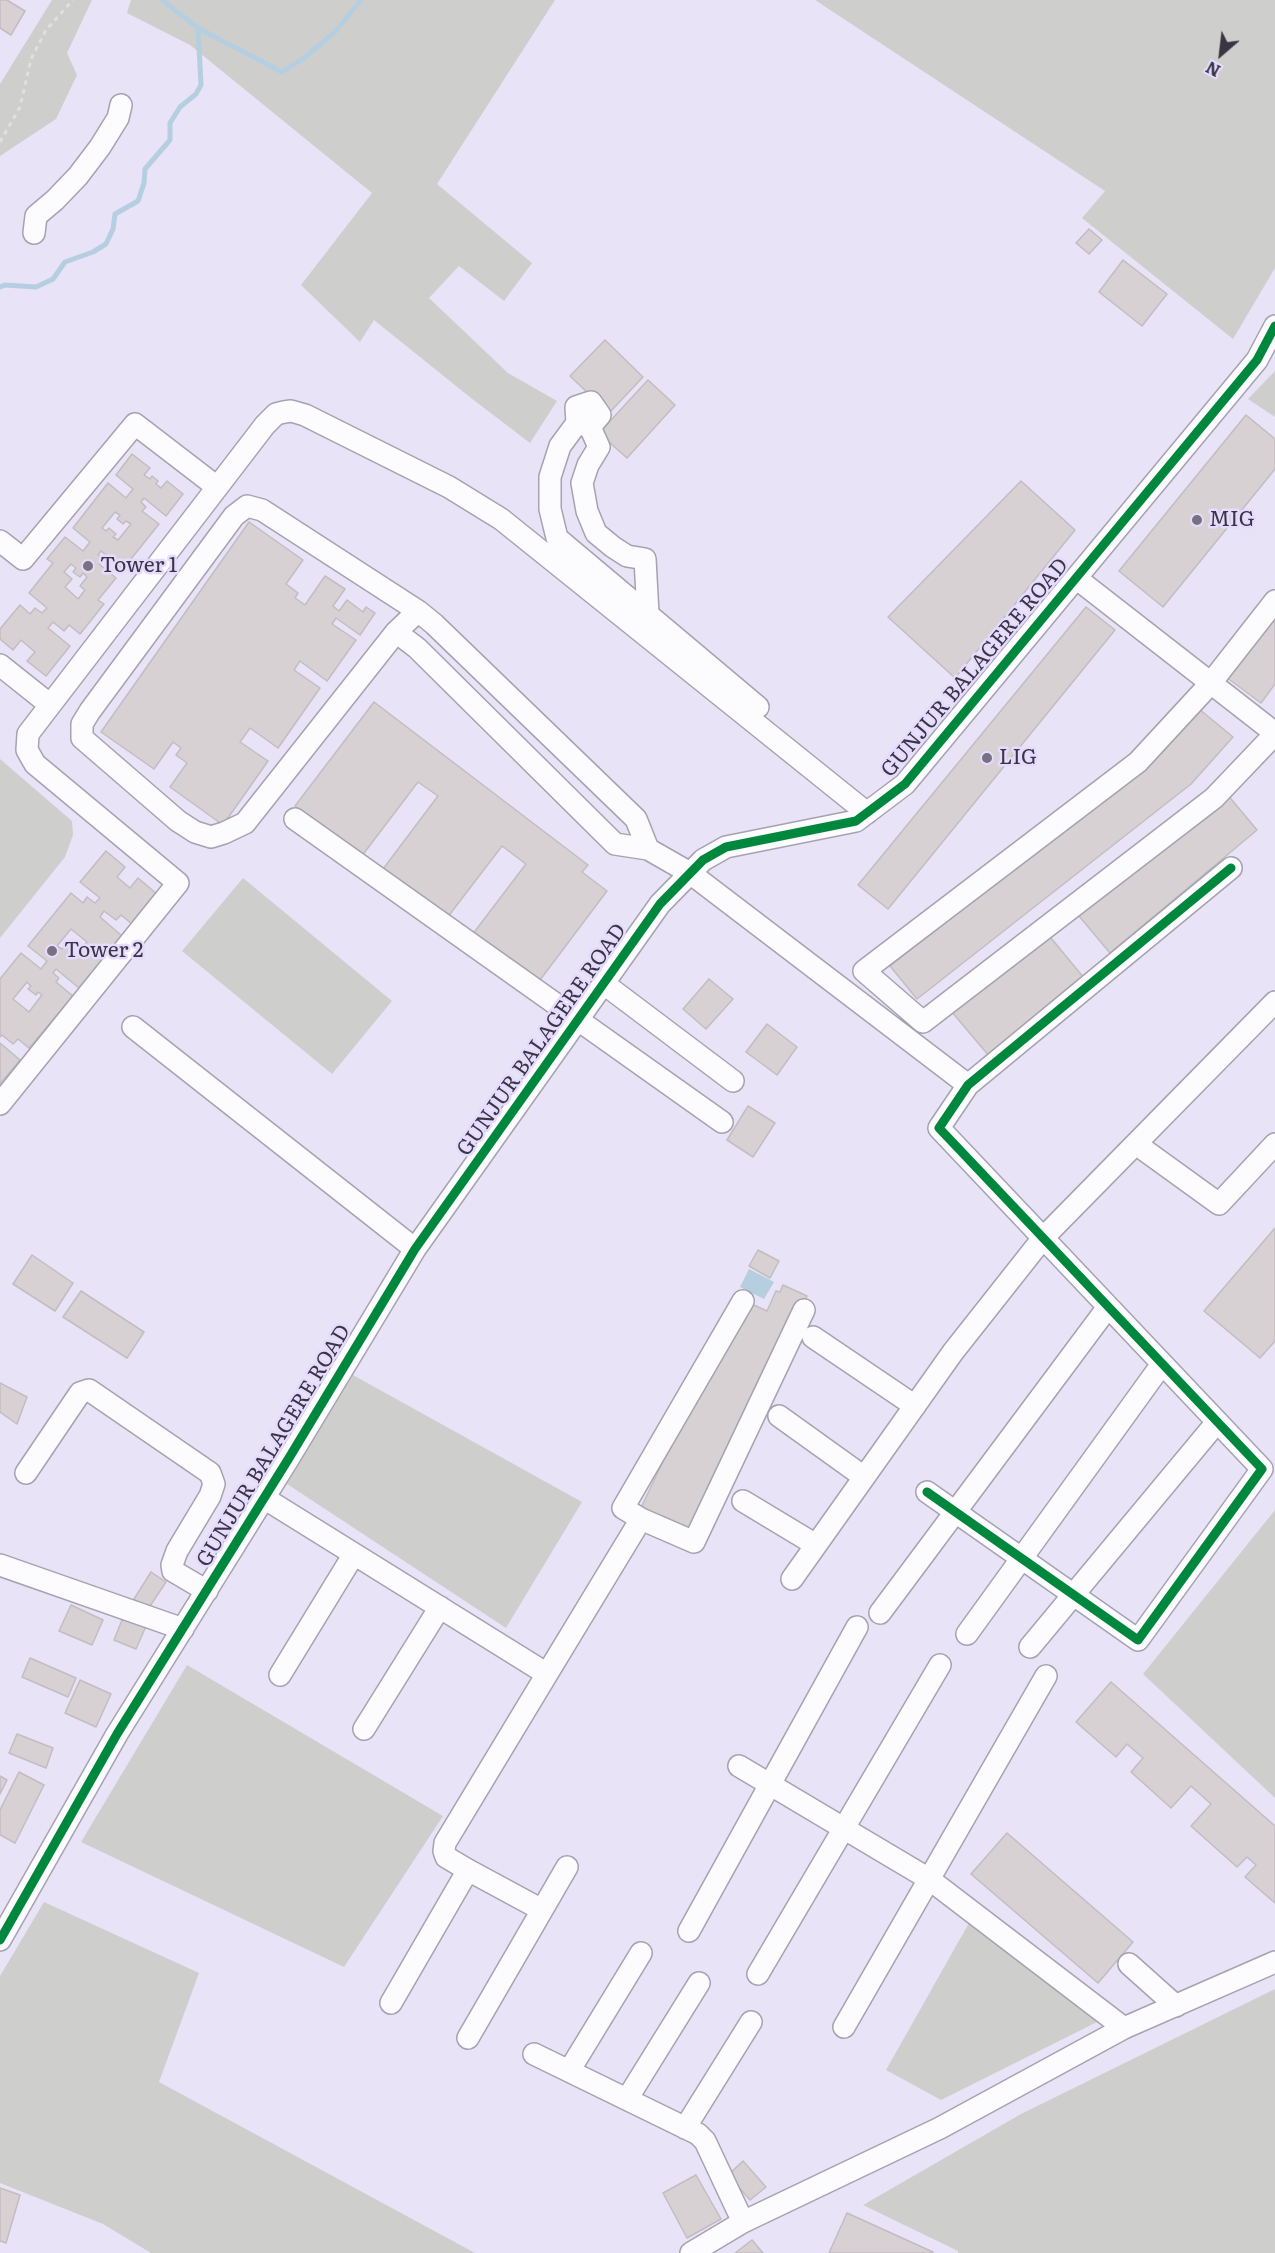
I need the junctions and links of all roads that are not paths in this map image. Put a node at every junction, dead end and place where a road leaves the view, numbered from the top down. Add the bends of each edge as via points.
1 (122, 105) dead end
2 (34, 233) dead end
3 (1275, 326) edge
4 (217, 487) junction
5 (0, 541) edge
6 (1076, 578) junction
7 (1275, 601) edge
8 (418, 611) junction
9 (648, 614) junction
10 (396, 632) junction
11 (0, 665) edge
12 (1210, 684) junction
13 (50, 704) junction
14 (1275, 734) edge
15 (871, 810) junction
16 (295, 819) dead end
17 (648, 849) junction
18 (1231, 868) dead end
19 (690, 873) junction
20 (603, 983) junction
21 (1275, 1002) edge
22 (578, 1018) junction
23 (133, 1027) dead end
24 (733, 1081) dead end
25 (968, 1085) junction
26 (0, 1104) edge
27 (722, 1122) dead end
28 (1136, 1144) junction
29 (1275, 1144) edge
30 (1043, 1238) junction
31 (415, 1249) junction
32 (743, 1301) dead end
33 (1108, 1307) junction
34 (804, 1310) dead end
35 (813, 1337) dead end
36 (1162, 1364) junction
37 (915, 1406) junction
38 (779, 1416) dead end
39 (1217, 1422) junction
40 (26, 1473) dead end
41 (864, 1478) junction
42 (927, 1492) dead end
43 (264, 1498) junction
44 (743, 1502) dead end
45 (956, 1512) junction
46 (641, 1519) junction
47 (816, 1545) junction
48 (354, 1554) junction
49 (1022, 1558) junction
50 (0, 1565) edge
51 (792, 1579) dead end
52 (207, 1591) junction
53 (1074, 1595) junction
54 (440, 1608) junction
55 (880, 1613) dead end
56 (857, 1627) dead end
57 (183, 1629) junction
58 (967, 1634) dead end
59 (1030, 1647) dead end
60 (940, 1665) dead end
61 (547, 1674) junction
62 (280, 1676) dead end
63 (1046, 1676) dead end
64 (364, 1729) dead end
65 (739, 1766) dead end
66 (770, 1784) junction
67 (844, 1829) junction
68 (567, 1867) dead end
69 (468, 1870) junction
70 (929, 1879) junction
71 (542, 1910) junction
72 (6, 1915) edge
73 (688, 1931) dead end
74 (0, 1940) edge
75 (641, 1953) dead end
76 (1275, 1962) edge
77 (1129, 1965) dead end
78 (758, 1974) dead end
79 (699, 1983) dead end
80 (392, 2003) dead end
81 (1176, 2006) junction
82 (751, 2022) dead end
83 (844, 2027) dead end
84 (1124, 2028) junction
85 (468, 2038) dead end
86 (534, 2054) dead end
87 (569, 2071) junction
88 (627, 2099) junction
89 (685, 2128) junction
90 (743, 2222) junction
91 (691, 2253) edge

1 - 2 street via 94,154 36,216
3 - 6 street, GUNJUR BALAGERE ROAD via 1257,360
4 - 5 street via 135,424 23,560
4 - 13 street
4 - 15 street via 270,419 284,411 305,415 449,488 501,519
6 - 12 street
6 - 15 street, GUNJUR BALAGERE ROAD via 905,784
7 - 12 street
8 - 10 street
8 - 10 street via 262,510 247,506 234,516 90,711 82,724 82,738 178,821 211,837 224,833 245,823
8 - 17 street via 636,819
9 - 9 street via 557,538 550,509 550,477 560,446 584,425 599,447 582,483 586,511 596,532 613,547 627,556 645,559
9 - 15 street
10 - 17 street via 417,648 615,844
11 - 13 street
12 - 14 street
12 - 14 street via 1138,762 864,971 923,1022 1214,798
13 - 26 street via 28,734 30,758 178,883
15 - 19 street, GUNJUR BALAGERE ROAD via 856,821 726,847
16 - 22 street
17 - 19 street
18 - 25 street
19 - 20 street, GUNJUR BALAGERE ROAD via 660,904
19 - 25 street
20 - 22 street, GUNJUR BALAGERE ROAD
20 - 24 street
21 - 28 street
22 - 27 street
22 - 31 street, GUNJUR BALAGERE ROAD
23 - 31 street
25 - 30 street via 939,1128
28 - 29 street via 1219,1204
28 - 30 street
30 - 33 street
30 - 37 street
31 - 43 street, GUNJUR BALAGERE ROAD
32 - 46 street via 622,1508
33 - 36 street
33 - 45 street
34 - 46 street via 694,1542
35 - 37 street
36 - 39 street
36 - 49 street
37 - 41 street
38 - 41 street
39 - 53 street
39 - 53 street via 1262,1469 1138,1640
40 - 52 street via 80,1393 89,1390 210,1473 214,1484 210,1496 172,1565 173,1570
41 - 47 street
42 - 45 street
43 - 48 street
43 - 52 street, GUNJUR BALAGERE ROAD
44 - 47 street
45 - 49 street
45 - 55 street
46 - 61 street
47 - 51 street
48 - 54 street
48 - 62 street
49 - 53 street
49 - 58 street
50 - 57 street
52 - 57 street, GUNJUR BALAGERE ROAD
53 - 59 street
54 - 61 street
54 - 64 street
56 - 66 street
57 - 72 street, GUNJUR BALAGERE ROAD
60 - 67 street
61 - 69 street via 445,1843 446,1857
63 - 70 street
65 - 66 street
66 - 67 street
66 - 73 street
67 - 70 street
67 - 78 street
68 - 71 street
69 - 71 street
69 - 80 street
70 - 83 street
70 - 84 street
71 - 85 street
72 - 74 street, GUNJUR BALAGERE ROAD
75 - 87 street
76 - 81 street
77 - 81 street
79 - 88 street
81 - 84 street
82 - 89 street
84 - 90 street via 940,2128
86 - 87 street
87 - 88 street
88 - 89 street
89 - 90 street via 705,2141
90 - 91 street

